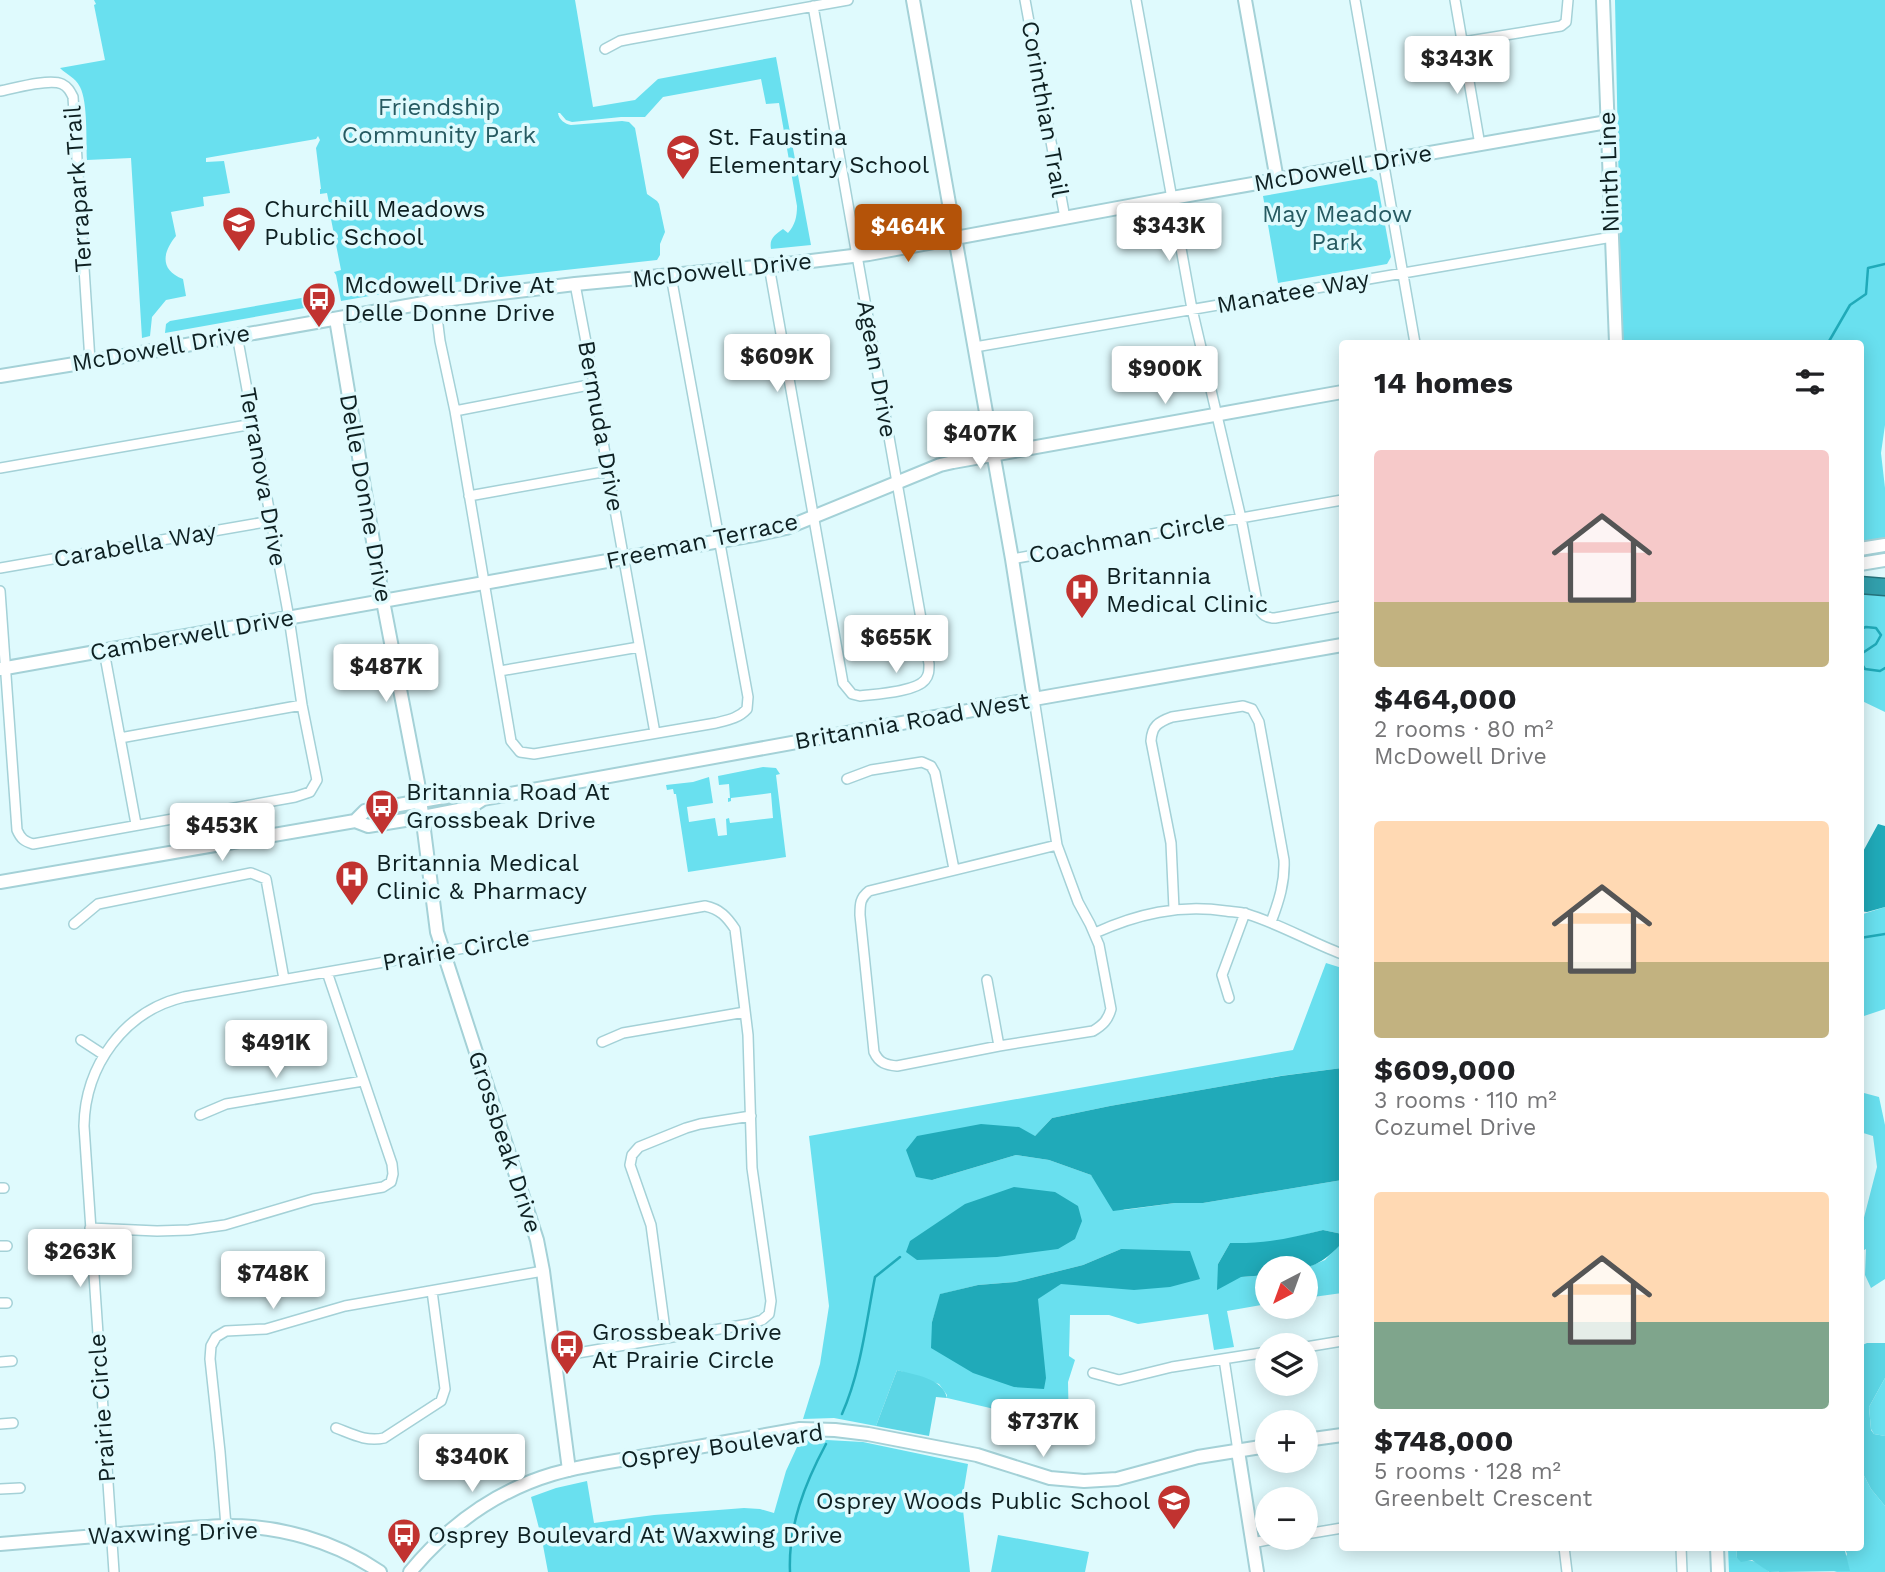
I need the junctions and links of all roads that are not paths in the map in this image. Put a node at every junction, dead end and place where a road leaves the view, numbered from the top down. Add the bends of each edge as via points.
1 (848, 0) edge
2 (913, 0) edge
3 (1025, 0) edge
4 (1136, 0) edge
5 (1245, 0) edge
6 (1355, 0) edge
7 (1455, 0) edge
8 (1568, 0) edge
9 (1602, 0) edge
10 (813, 6) junction
11 (1463, 42) junction
12 (605, 49) dead end
13 (0, 90) edge
14 (1607, 122) junction
15 (1480, 145) junction
16 (1384, 161) junction
17 (1277, 180) junction
18 (1172, 198) junction
19 (1065, 218) junction
20 (1612, 237) junction
21 (955, 238) junction
22 (856, 256) junction
23 (769, 266) junction
24 (1402, 272) junction
25 (671, 276) junction
26 (575, 284) junction
27 (435, 301) junction
28 (1192, 309) junction
29 (336, 319) junction
30 (237, 335) junction
31 (1414, 340) edge
32 (1615, 340) edge
33 (975, 347) junction
34 (90, 361) junction
35 (0, 376) edge
36 (594, 384) junction
37 (1339, 393) edge
38 (454, 411) junction
39 (1215, 414) junction
40 (253, 424) junction
41 (994, 454) junction
42 (0, 468) edge
43 (608, 471) junction
44 (897, 482) junction
45 (469, 496) junction
46 (1339, 501) edge
47 (814, 517) junction
48 (1241, 518) junction
49 (271, 522) junction
50 (720, 541) junction
51 (623, 558) junction
52 (1012, 559) junction
53 (0, 568) edge
54 (484, 582) junction
55 (0, 591) edge
56 (383, 601) junction
57 (1339, 607) edge
58 (289, 618) junction
59 (1339, 646) edge
60 (639, 647) junction
61 (104, 651) junction
62 (2, 669) edge
63 (500, 671) junction
64 (1034, 699) junction
65 (302, 705) junction
66 (655, 733) junction
67 (120, 738) junction
68 (847, 779) dead end
69 (483, 799) junction
70 (421, 801) junction
71 (423, 817) junction
72 (355, 821) junction
73 (136, 824) junction
74 (1057, 845) junction
75 (954, 869) junction
76 (0, 883) edge
77 (1174, 909) junction
78 (1245, 913) junction
79 (1271, 922) junction
80 (74, 924) dead end
81 (1095, 933) junction
82 (442, 951) junction
83 (1339, 953) edge
84 (327, 972) junction
85 (284, 979) junction
86 (987, 980) dead end
87 (1229, 998) dead end
88 (746, 1012) junction
89 (81, 1040) dead end
90 (603, 1042) dead end
91 (999, 1046) junction
92 (104, 1055) junction
93 (363, 1081) junction
94 (201, 1115) dead end
95 (751, 1116) junction
96 (90, 1228) junction
97 (543, 1271) junction
98 (432, 1291) junction
99 (666, 1337) junction
100 (1339, 1341) edge
101 (1318, 1344) edge
102 (1255, 1354) edge
103 (554, 1357) junction
104 (1224, 1359) junction
105 (12, 1361) dead end
106 (0, 1362) edge
107 (1093, 1373) dead end
108 (13, 1423) dead end
109 (0, 1424) edge
110 (336, 1428) dead end
111 (1339, 1434) edge
112 (1318, 1438) edge
113 (1255, 1448) edge
114 (1238, 1451) junction
115 (569, 1470) junction
116 (20, 1488) dead end
117 (0, 1489) edge
118 (226, 1526) junction
119 (1339, 1528) edge
120 (1318, 1532) edge
121 (111, 1534) junction
122 (1255, 1542) edge
123 (1252, 1543) junction
124 (0, 1544) edge
125 (1564, 1551) edge
126 (1681, 1551) edge
127 (1717, 1551) edge
128 (114, 1572) edge
129 (380, 1572) edge
130 (410, 1572) edge
131 (1257, 1572) edge
132 (1567, 1572) edge
133 (1682, 1572) edge
134 (1718, 1572) edge

1 - 10 street
2 - 21 street
3 - 19 street, Corinthian Trail
4 - 18 street
5 - 17 street
6 - 16 street
7 - 11 street
8 - 11 street via 1566,22 1561,26
9 - 14 street, Ninth Line
10 - 12 street via 620,41
10 - 22 street, Agean Drive
11 - 15 street
13 - 34 street, Terrapark Trail via 51,82 61,83 72,97
14 - 15 street, McDowell Drive
14 - 20 street, Ninth Line
15 - 16 street, McDowell Drive
16 - 17 street, McDowell Drive
16 - 24 street
17 - 18 street, McDowell Drive
18 - 19 street, McDowell Drive
18 - 28 street
19 - 21 street, McDowell Drive
20 - 24 street, Manatee Way
20 - 32 street, Ninth Line
21 - 22 street, McDowell Drive
21 - 33 street
22 - 23 street, McDowell Drive
22 - 44 street, Agean Drive
23 - 25 street, McDowell Drive
23 - 47 street, Agean Drive
24 - 28 street, Manatee Way
24 - 31 street
25 - 26 street, McDowell Drive
25 - 50 street
26 - 27 street, McDowell Drive
26 - 36 street, Bermuda Drive
27 - 29 street, McDowell Drive
27 - 38 street
28 - 33 street, Manatee Way
28 - 39 street
29 - 30 street, McDowell Drive
29 - 56 street, Delle Donne Drive
30 - 34 street, McDowell Drive
30 - 40 street, Terranova Drive
33 - 41 street
34 - 35 street, McDowell Drive
36 - 38 street
36 - 43 street, Bermuda Drive
37 - 39 street, Freeman Terrace
38 - 45 street
39 - 41 street, Freeman Terrace
39 - 48 street
40 - 42 street
40 - 49 street, Terranova Drive
41 - 44 street, Freeman Terrace
41 - 52 street
43 - 45 street
43 - 51 street, Bermuda Drive
44 - 47 street, Freeman Terrace
44 - 47 street, Agean Drive via 929,664 926,679 913,687 860,696 843,683
45 - 54 street
46 - 48 street, Coachman Circle
47 - 50 street, Freeman Terrace via 786,528
48 - 52 street, Coachman Circle
48 - 57 street, Coachman Circle via 1261,614 1275,618
49 - 53 street, Carabella Way
49 - 58 street, Terranova Drive
50 - 51 street, Freeman Terrace
50 - 66 street via 747,709 736,718
51 - 54 street, Freeman Terrace
51 - 60 street, Bermuda Drive
52 - 64 street
54 - 56 street, Freeman Terrace
54 - 63 street
55 - 62 street
56 - 58 street, Camberwell Drive
56 - 70 street, Delle Donne Drive
58 - 61 street, Camberwell Drive
58 - 65 street, Terranova Drive
59 - 64 street, Britannia Road West
60 - 63 street
60 - 66 street, Bermuda Drive
61 - 62 street, Camberwell Drive
61 - 67 street
62 - 73 street, Terranova Drive via 20,838 33,844
63 - 66 street via 511,741 520,752 534,754
64 - 69 street, Britannia Road West
64 - 74 street
65 - 67 street
65 - 73 street, Terranova Drive via 317,780 310,792
67 - 73 street
68 - 75 street via 922,762 931,766
69 - 70 street, Britannia Road West via 466,793
69 - 71 street, Britannia Road West via 469,808
70 - 71 street, Delle Donne Drive
70 - 72 street, Britannia Road West via 365,811
71 - 72 street, Britannia Road West via 368,826
71 - 82 street, Grossbeak Drive
72 - 76 street, Britannia Road West
74 - 75 street
74 - 81 street
75 - 91 street via 863,896 860,915 874,1052 886,1065 897,1066
77 - 78 street
77 - 79 street via 1172,857 1151,741 1154,727 1172,717 1243,706 1252,709 1259,722 1283,860 1282,890
77 - 81 street
78 - 79 street
78 - 87 street via 1223,975
79 - 83 street
80 - 85 street via 98,904 251,873 266,879
81 - 91 street via 1111,1009 1108,1019 1093,1031
82 - 84 street, Prairie Circle
82 - 88 street, Prairie Circle via 705,906 726,916 735,929
82 - 97 street, Grossbeak Drive via 537,1240
84 - 85 street, Prairie Circle
84 - 93 street
85 - 92 street, Prairie Circle via 158,1006 123,1031
86 - 91 street
88 - 90 street via 623,1033
88 - 95 street, Prairie Circle
89 - 92 street
92 - 96 street, Prairie Circle via 84,1106
93 - 94 street via 226,1104
93 - 96 street via 392,1164 391,1182 383,1187 313,1199 199,1229
95 - 99 street, Prairie Circle via 752,1168 769,1314 749,1324
95 - 99 street via 686,1128 639,1147 632,1155 630,1165 651,1225
96 - 121 street, Prairie Circle
97 - 98 street
97 - 103 street, Grossbeak Drive
98 - 110 street via 445,1389 441,1401 384,1438 363,1438
98 - 118 street via 345,1306 266,1329 226,1331 216,1337 210,1359
99 - 103 street, Prairie Circle
100 - 101 street
102 - 104 street
103 - 115 street, Grossbeak Drive
104 - 107 street via 1119,1380
104 - 114 street
105 - 106 street
108 - 109 street
111 - 112 street
113 - 114 street, Osprey Boulevard
114 - 115 street, Osprey Boulevard via 1117,1479 1071,1480 977,1455 849,1431 812,1429
114 - 123 street
115 - 130 street, Osprey Boulevard via 526,1484 477,1510
116 - 117 street
118 - 121 street, Waxwing Drive
118 - 129 street, Waxwing Drive via 308,1538 344,1551
119 - 120 street
121 - 124 street, Waxwing Drive
121 - 128 street, Prairie Circle
122 - 123 street
123 - 131 street
125 - 132 street
126 - 133 street
127 - 134 street

